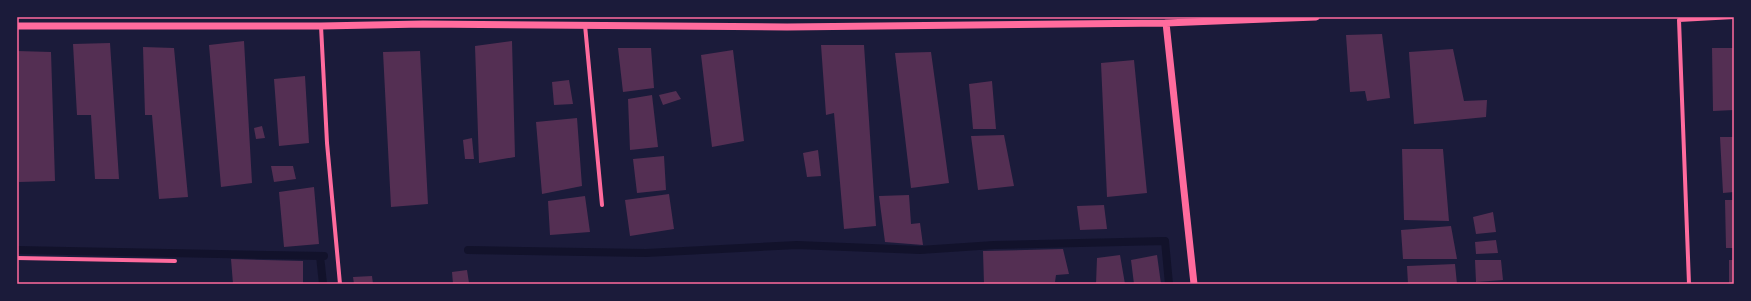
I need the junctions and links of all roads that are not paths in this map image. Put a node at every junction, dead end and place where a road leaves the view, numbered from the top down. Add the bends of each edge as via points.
1 (1316, 17) edge
2 (1734, 17) edge
3 (1144, 20) edge
4 (1166, 23) junction
5 (585, 25) junction
6 (17, 26) edge
7 (321, 26) junction
8 (602, 205) dead end
9 (17, 258) edge
10 (175, 261) dead end
11 (340, 284) edge
12 (1194, 284) edge
13 (1689, 284) edge

1 - 4 street
2 - 13 street via 1679,20
3 - 4 street
3 - 5 street via 787,27
4 - 12 street
5 - 7 street
5 - 8 street
6 - 7 street
7 - 11 street via 327,143
9 - 10 street

